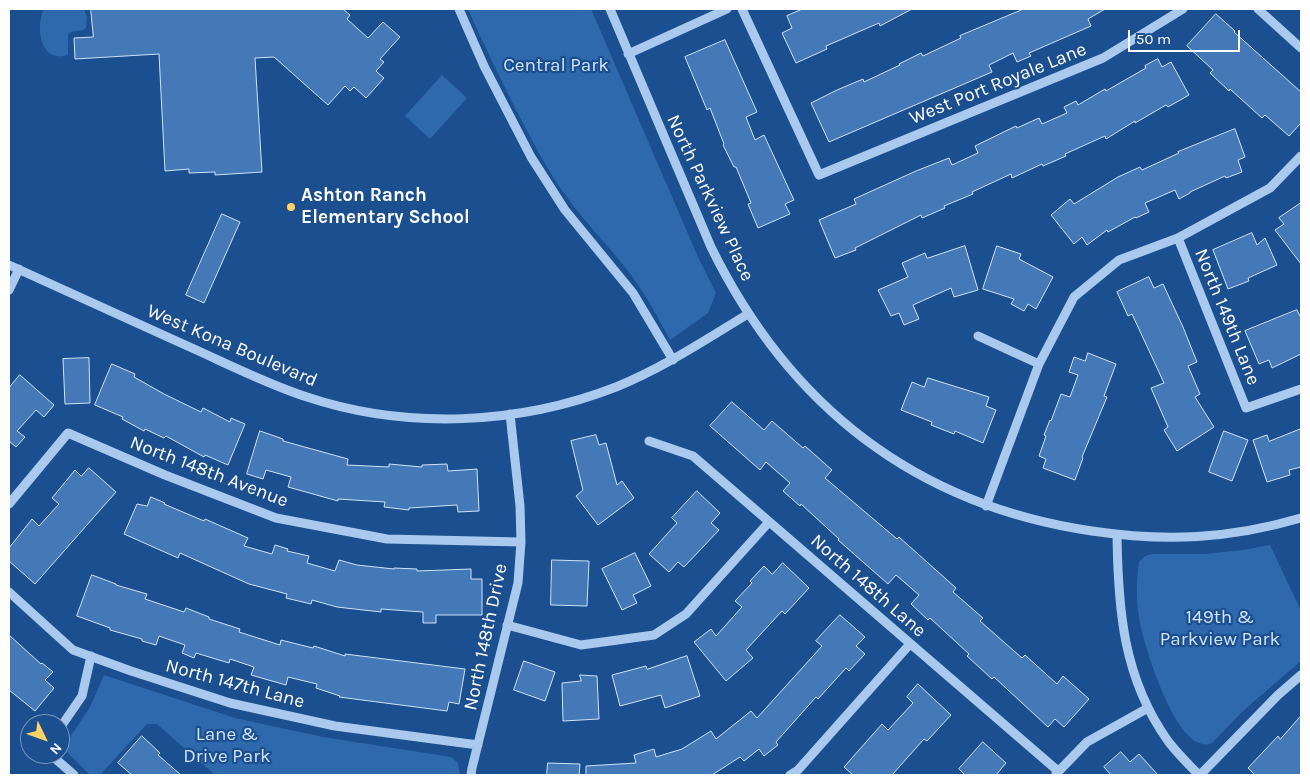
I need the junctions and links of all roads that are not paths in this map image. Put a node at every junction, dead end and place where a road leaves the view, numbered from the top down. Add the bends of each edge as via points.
1 (459, 9) edge
2 (610, 9) edge
3 (727, 9) edge
4 (742, 9) edge
5 (1183, 9) edge
6 (1258, 9) edge
7 (1301, 48) edge
8 (628, 54) junction
9 (1301, 156) edge
10 (1178, 238) junction
11 (9, 264) edge
12 (19, 269) junction
13 (9, 290) edge
14 (748, 314) junction
15 (978, 336) dead end
16 (673, 360) junction
17 (1039, 364) junction
18 (1301, 390) edge
19 (510, 414) junction
20 (648, 441) dead end
21 (9, 504) edge
22 (986, 506) junction
23 (1301, 518) edge
24 (769, 522) junction
25 (1117, 535) junction
26 (521, 542) junction
27 (9, 592) edge
28 (507, 625) junction
29 (910, 644) junction
30 (91, 656) junction
31 (1301, 675) edge
32 (1148, 708) junction
33 (70, 714) edge
34 (478, 745) junction
35 (61, 764) edge
36 (1056, 773) edge
37 (74, 775) edge
38 (472, 775) edge
39 (790, 775) edge
40 (1199, 775) edge

1 - 16 street via 484,66 539,170 565,210 633,293
2 - 8 street, North Parkview Place
3 - 8 street
4 - 5 street, West Port Royale Lane via 819,175 1103,58
6 - 7 street
8 - 14 street, North Parkview Place via 711,247
9 - 10 street via 1270,188
10 - 17 street via 1119,260 1074,297
10 - 18 street, North 149th Lane via 1246,408
11 - 12 street, West Kona Boulevard
12 - 13 street
12 - 19 street, West Kona Boulevard via 309,398 358,410 413,417 465,418
14 - 16 street, West Kona Boulevard
14 - 22 street, North Parkview Place via 789,368 851,429 921,476
15 - 17 street
16 - 19 street, West Kona Boulevard via 597,393 558,405
17 - 22 street
19 - 26 street, North 148th Drive
20 - 24 street, North 148th Lane via 693,456
21 - 26 street, North 148th Avenue via 68,433 165,476 276,518 387,539
22 - 25 street, North Parkview Place via 1056,526
23 - 25 street, North Parkview Place via 1270,527 1208,536 1144,538
24 - 28 street via 686,614 654,635 581,645
24 - 29 street, North 148th Lane
25 - 32 street via 1123,632 1128,657
26 - 28 street, North 148th Drive via 518,583
27 - 30 street, North 147th Lane via 73,650
28 - 34 street, North 148th Drive
29 - 36 street, North 148th Lane
29 - 39 street via 798,770
30 - 33 street via 82,696
30 - 34 street, North 147th Lane via 230,703 335,726
31 - 40 street
32 - 36 street via 1087,742
32 - 40 street via 1167,739
34 - 38 street, North 148th Drive
35 - 37 street

